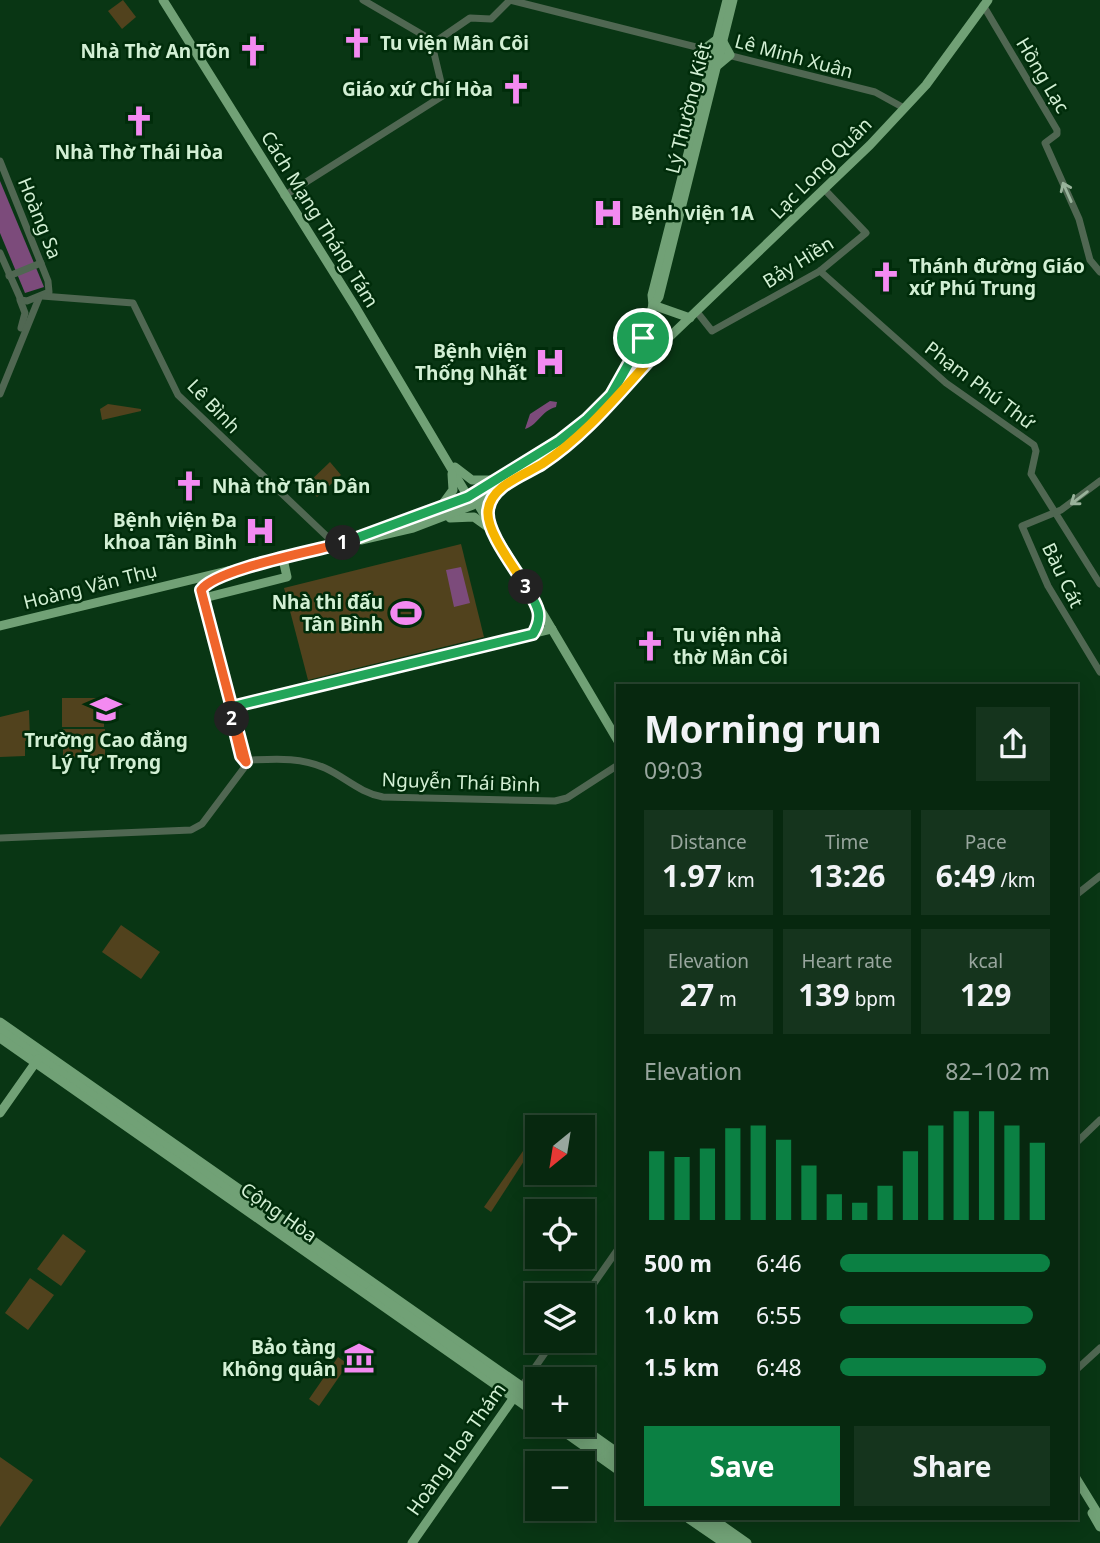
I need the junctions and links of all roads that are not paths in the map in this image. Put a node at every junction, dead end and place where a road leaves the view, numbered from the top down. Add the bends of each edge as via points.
1 (163, 0) edge
2 (363, 0) edge
3 (727, 0) edge
4 (733, 0) edge
5 (510, 1) edge
6 (986, 3) edge
7 (720, 41) junction
8 (435, 42) junction
9 (717, 52) junction
10 (713, 66) junction
11 (904, 108) junction
12 (0, 161) edge
13 (825, 190) junction
14 (284, 196) junction
15 (0, 253) edge
16 (39, 264) junction
17 (820, 271) junction
18 (1100, 272) edge
19 (11, 275) junction
20 (50, 288) junction
21 (59, 296) junction
22 (41, 297) junction
23 (20, 299) junction
24 (653, 305) junction
25 (694, 315) junction
26 (642, 342) junction
27 (661, 345) junction
28 (16, 351) junction
29 (652, 355) junction
30 (0, 394) edge
31 (453, 468) junction
32 (1100, 481) edge
33 (492, 486) junction
34 (504, 486) junction
35 (472, 500) junction
36 (438, 508) junction
37 (1056, 512) junction
38 (436, 521) junction
39 (492, 531) junction
40 (352, 541) junction
41 (336, 545) junction
42 (283, 559) junction
43 (243, 569) junction
44 (225, 574) junction
45 (1100, 584) edge
46 (247, 587) junction
47 (202, 594) junction
48 (540, 609) junction
49 (0, 626) edge
50 (552, 629) junction
51 (0, 632) edge
52 (533, 634) junction
53 (1100, 672) edge
54 (588, 687) junction
55 (231, 707) junction
56 (616, 728) edge
57 (616, 737) edge
58 (246, 762) junction
59 (616, 766) edge
60 (0, 838) edge
61 (1100, 876) edge
62 (1078, 893) edge
63 (0, 1022) edge
64 (0, 1030) edge
65 (0, 1038) edge
66 (39, 1058) junction
67 (0, 1114) edge
68 (1100, 1119) edge
69 (1078, 1141) edge
70 (616, 1252) edge
71 (595, 1283) edge
72 (1100, 1348) edge
73 (545, 1353) edge
74 (493, 1366) junction
75 (1078, 1368) edge
76 (485, 1377) junction
77 (522, 1386) junction
78 (525, 1388) edge
79 (514, 1397) junction
80 (525, 1398) edge
81 (525, 1405) edge
82 (571, 1437) edge
83 (583, 1437) edge
84 (595, 1437) edge
85 (616, 1452) edge
86 (616, 1461) edge
87 (616, 1469) edge
88 (1078, 1481) edge
89 (1078, 1491) edge
90 (1100, 1517) edge
91 (690, 1520) edge
92 (701, 1520) edge
93 (714, 1520) edge
94 (1100, 1527) edge
95 (412, 1543) edge
96 (724, 1543) edge
97 (735, 1543) edge
98 (747, 1543) edge

1 - 14 main road, Cách Mạng Tháng Tám
2 - 8 street
3 - 7 main road, Lý Thường Kiệt
4 - 7 main road, Lý Thường Kiệt
5 - 8 street via 491,19 470,18
5 - 9 street, Lê Minh Xuân
6 - 11 main road, Lạc Long Quân via 944,63
18 -> 6 street, Hồng Lạc via 1090,260 1079,219 1045,143 1057,130
7 - 9 main road
7 - 9 main road
8 - 14 street via 444,95
9 - 10 main road
9 - 10 main road
9 - 11 street, Lê Minh Xuân via 875,92
10 - 24 main road, Lý Thường Kiệt via 659,297
11 - 13 main road, Lạc Long Quân
12 - 16 street, Hoàng Sa
13 - 17 street, Bảy Hiền via 866,233
13 - 25 main road, Lạc Long Quân
14 - 31 main road, Cách Mạng Tháng Tám
15 - 19 street
16 - 19 street
16 - 20 street, Hoàng Sa
17 - 25 street, Bảy Hiền via 712,331
17 - 37 street, Phạm Phú Thứ via 949,386 1034,445 1031,474
19 - 23 street
20 - 21 street, Hoàng Sa
20 - 22 street, Hoàng Sa
21 - 22 street, Lê Bình
21 - 41 street, Lê Bình via 133,303 180,397
22 - 23 street, Lê Bình
22 - 28 street, Hoàng Sa
23 - 28 street via 25,318
24 - 25 main road
24 - 26 main road, Lý Thường Kiệt
25 - 27 main road, Lạc Long Quân
26 - 27 main road via 655,335
26 - 29 main road via 643,352
26 - 33 main road, Lý Thường Kiệt via 611,395 587,419
27 - 29 main road, Lạc Long Quân
28 - 30 street
29 - 34 main road, Lý Thường Kiệt via 592,423 548,459
31 - 33 main road
31 - 35 main road, Cách Mạng Tháng Tám
31 - 36 main road via 453,490
32 -> 37 street
33 - 34 main road, Lý Thường Kiệt
33 - 35 main road, Lý Thường Kiệt
34 - 39 main road via 489,507
35 - 36 main road, Hoàng Văn Thụ
35 - 38 main road, Hoàng Văn Thụ
35 - 39 main road, Cách Mạng Tháng Tám
36 - 40 main road, Hoàng Văn Thụ
37 - 45 street, Phạm Phú Thứ
37 - 53 street, Bàu Cát via 1022,526 1048,586
38 - 39 main road via 470,516
38 - 40 main road, Hoàng Văn Thụ via 389,536
39 - 48 main road, Cách Mạng Tháng Tám
40 - 41 main road, Hoàng Văn Thụ
41 - 42 main road, Hoàng Văn Thụ
42 - 43 main road, Hoàng Văn Thụ
42 - 46 main road, Hoàng Văn Thụ via 288,577
43 - 44 main road, Hoàng Văn Thụ
43 - 46 main road
44 - 47 main road via 210,581
44 - 49 main road, Hoàng Văn Thụ
46 - 47 main road, Hoàng Văn Thụ
47 - 51 main road, Hoàng Văn Thụ via 192,585
47 - 55 main road
48 - 50 main road, Cách Mạng Tháng Tám
48 - 52 main road
50 - 52 main road
50 - 54 main road, Cách Mạng Tháng Tám
52 - 55 main road
54 - 56 main road
54 - 57 main road
55 - 58 street
58 - 59 street, Nguyễn Thái Bình via 304,761 383,797 555,801
58 - 60 street via 202,824 191,830
61 - 62 street
63 - 66 main road, Cộng Hòa
64 - 66 main road, Cộng Hòa
65 - 66 main road, Cộng Hòa
66 - 67 main road
66 - 74 main road, Cộng Hòa
66 - 76 main road, Cộng Hòa
66 - 80 main road, Cộng Hòa, bridge
68 - 69 street
70 - 71 street
72 - 75 street
73 - 77 street, Hoàng Hoa Thám
74 - 76 main road
74 - 77 main road, Cộng Hòa
76 - 79 main road, Cộng Hòa
77 - 78 main road, Cộng Hòa
77 - 79 main road, Hoàng Hoa Thám
79 - 81 main road, Cộng Hòa
79 - 95 main road, Hoàng Hoa Thám
82 - 87 main road
83 - 86 main road
84 - 85 main road
88 - 90 main road
89 - 94 main road
91 - 96 main road
92 - 97 main road
93 - 98 main road

